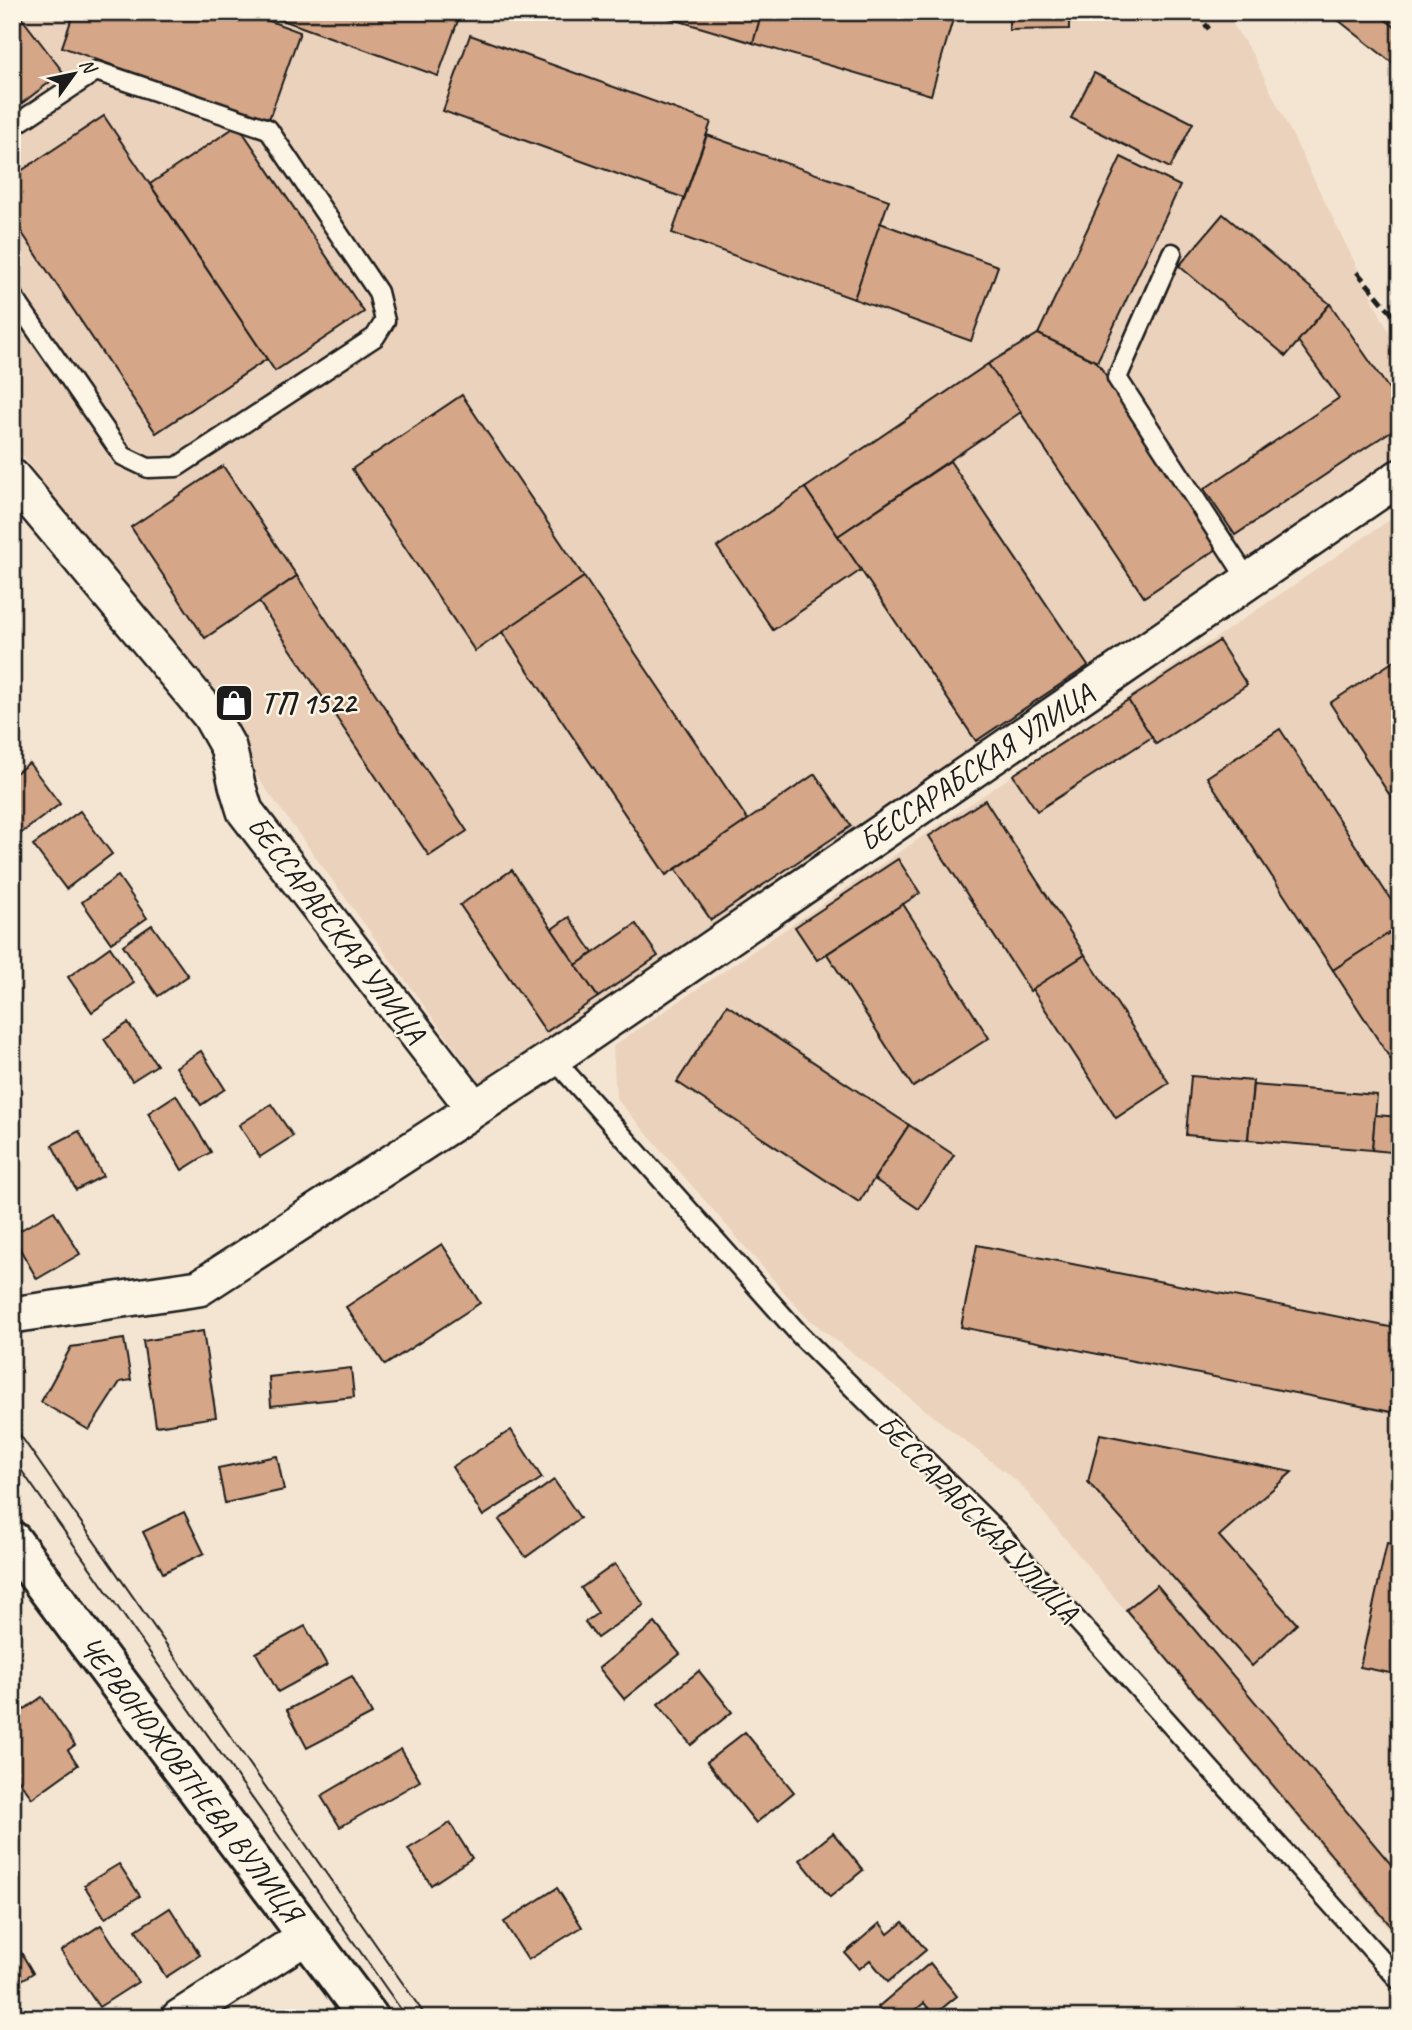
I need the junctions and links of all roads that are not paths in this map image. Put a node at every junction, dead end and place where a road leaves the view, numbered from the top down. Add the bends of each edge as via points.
1 (12, 127) edge
2 (1172, 253) dead end
3 (12, 295) edge
4 (12, 477) edge
5 (1400, 477) edge
6 (1248, 580) junction
7 (553, 1058) junction
8 (474, 1108) junction
9 (13, 1313) edge
10 (12, 1541) edge
11 (308, 1935) junction
12 (1400, 1981) edge
13 (179, 2018) edge
14 (369, 2018) edge

1 - 3 lane via 96,71 268,129 378,292 385,321 375,337 177,467 148,468 122,456
2 - 6 lane via 1117,378
4 - 8 street, БЕССАРАБСКАЯ УЛИЦА via 210,715 228,747 245,811
5 - 6 street, БЕССАРАБСКАЯ УЛИЦА
6 - 7 street, БЕССАРАБСКАЯ УЛИЦА
7 - 8 street, БЕССАРАБСКАЯ УЛИЦА
7 - 12 lane, БЕССАРАБСКАЯ УЛИЦА via 800,1335 998,1532
8 - 9 street, БЕССАРАБСКАЯ УЛИЦА via 199,1288
10 - 11 main road, ЧЕРВОНОЖОВТНЕВА ВУЛИЦЯ
11 - 13 street
11 - 14 main road, ЧЕРВОНОЖОВТНЕВА ВУЛИЦЯ

